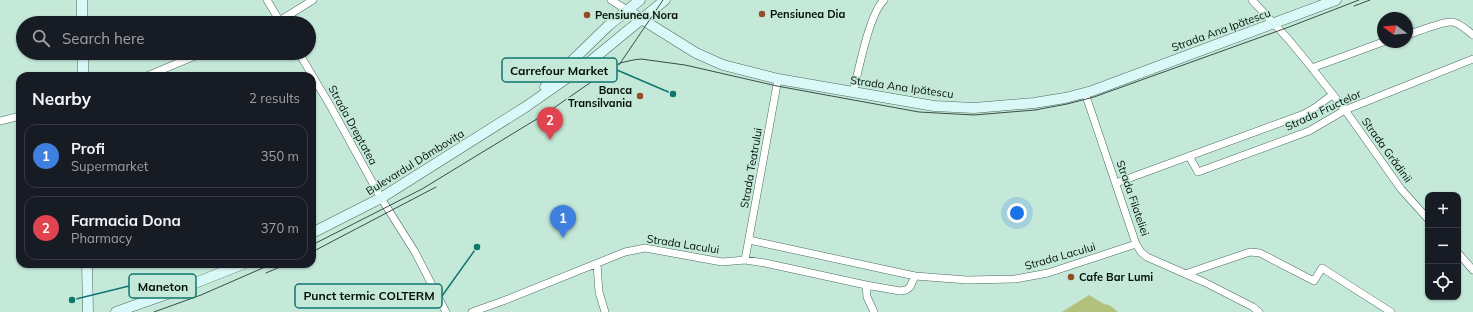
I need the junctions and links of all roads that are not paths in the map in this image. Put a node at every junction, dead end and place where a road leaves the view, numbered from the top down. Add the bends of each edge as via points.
1 (82, 0) edge
2 (267, 0) edge
3 (313, 0) edge
4 (611, 0) edge
5 (640, 0) edge
6 (665, 0) edge
7 (884, 0) edge
8 (1252, 0) edge
9 (1336, 0) edge
10 (627, 10) junction
11 (82, 16) edge
12 (276, 16) edge
13 (288, 16) edge
14 (641, 19) junction
15 (1274, 24) junction
16 (1413, 33) edge
17 (1473, 35) edge
18 (1377, 44) edge
19 (1473, 59) edge
20 (83, 60) edge
21 (185, 60) edge
22 (303, 60) edge
23 (1312, 68) junction
24 (83, 72) edge
25 (157, 72) edge
26 (310, 72) edge
27 (778, 79) junction
28 (316, 82) edge
29 (852, 92) junction
30 (1085, 93) junction
31 (1332, 95) junction
32 (527, 106) junction
33 (1345, 110) junction
34 (16, 117) edge
35 (0, 121) edge
36 (1189, 156) junction
37 (1116, 183) junction
38 (381, 198) junction
39 (1425, 216) edge
40 (316, 232) edge
41 (749, 240) junction
42 (1136, 244) junction
43 (1461, 256) edge
44 (746, 260) junction
45 (597, 264) junction
46 (87, 268) edge
47 (233, 268) edge
48 (1473, 270) edge
49 (1185, 274) junction
50 (915, 276) junction
51 (866, 285) junction
52 (88, 312) edge
53 (116, 312) edge
54 (446, 312) edge
55 (472, 312) edge
56 (605, 312) edge
57 (874, 312) edge
58 (1259, 312) edge
59 (1391, 312) edge

1 - 11 main road
2 - 12 street
3 - 13 street
4 - 10 street, Strada Ana Ipătescu
5 - 10 main road, Bulevardul Dâmbovița
6 - 14 main road, Bulevardul Dâmbovița
7 - 29 street via 879,4 871,23
8 - 15 street, Strada Grădinii
9 - 15 main road, Strada Ana Ipătescu
10 - 14 main road, Strada Ana Ipătescu
10 - 32 main road, Bulevardul Dâmbovița
14 - 27 main road, Strada Ana Ipătescu via 709,59
14 - 32 main road, Bulevardul Dâmbovița via 587,64
15 - 23 street, Strada Grădinii
15 - 30 main road, Strada Ana Ipătescu
16 - 17 street via 1452,22
18 - 23 street
19 - 33 street, Strada Fructelor
20 - 24 main road
21 - 25 street
22 - 26 street, Strada Dreptatea
23 - 31 street, Strada Grădinii
27 - 29 main road, Strada Ana Ipătescu
27 - 41 street, Strada Teatrului
28 - 38 street, Strada Dreptatea
29 - 30 main road, Strada Ana Ipătescu via 934,106 974,108 1034,103
30 - 37 street, Strada Filateliei
31 - 33 street, Strada Grădinii
31 - 36 street, Strada Fructelor via 1304,114
32 - 38 main road, Bulevardul Dâmbovița
33 - 36 street, Strada Fructelor via 1309,131 1198,172
33 - 39 street, Strada Grădinii via 1401,189
34 - 35 street
36 - 37 street, Strada Fructelor
37 - 42 street, Strada Filateliei
38 - 40 main road, Bulevardul Dâmbovița
38 - 54 street, Strada Dreptatea via 415,252
41 - 44 street, Strada Teatrului
41 - 50 street, Strada Lacului
42 - 49 street, Strada Filateliei via 1147,258
42 - 50 street, Strada Lacului via 1048,273 1015,279 967,280
43 - 48 street
44 - 45 street, Strada Lacului via 722,262 645,248 625,252
44 - 51 street, Strada Lacului
45 - 55 street, Strada Lacului
45 - 56 street via 599,292
46 - 52 main road
47 - 53 main road
49 - 58 street, Strada Filateliei
49 - 59 street via 1255,252 1314,281 1322,268
50 - 51 street, Strada Lacului via 906,290
51 - 57 street via 867,297

